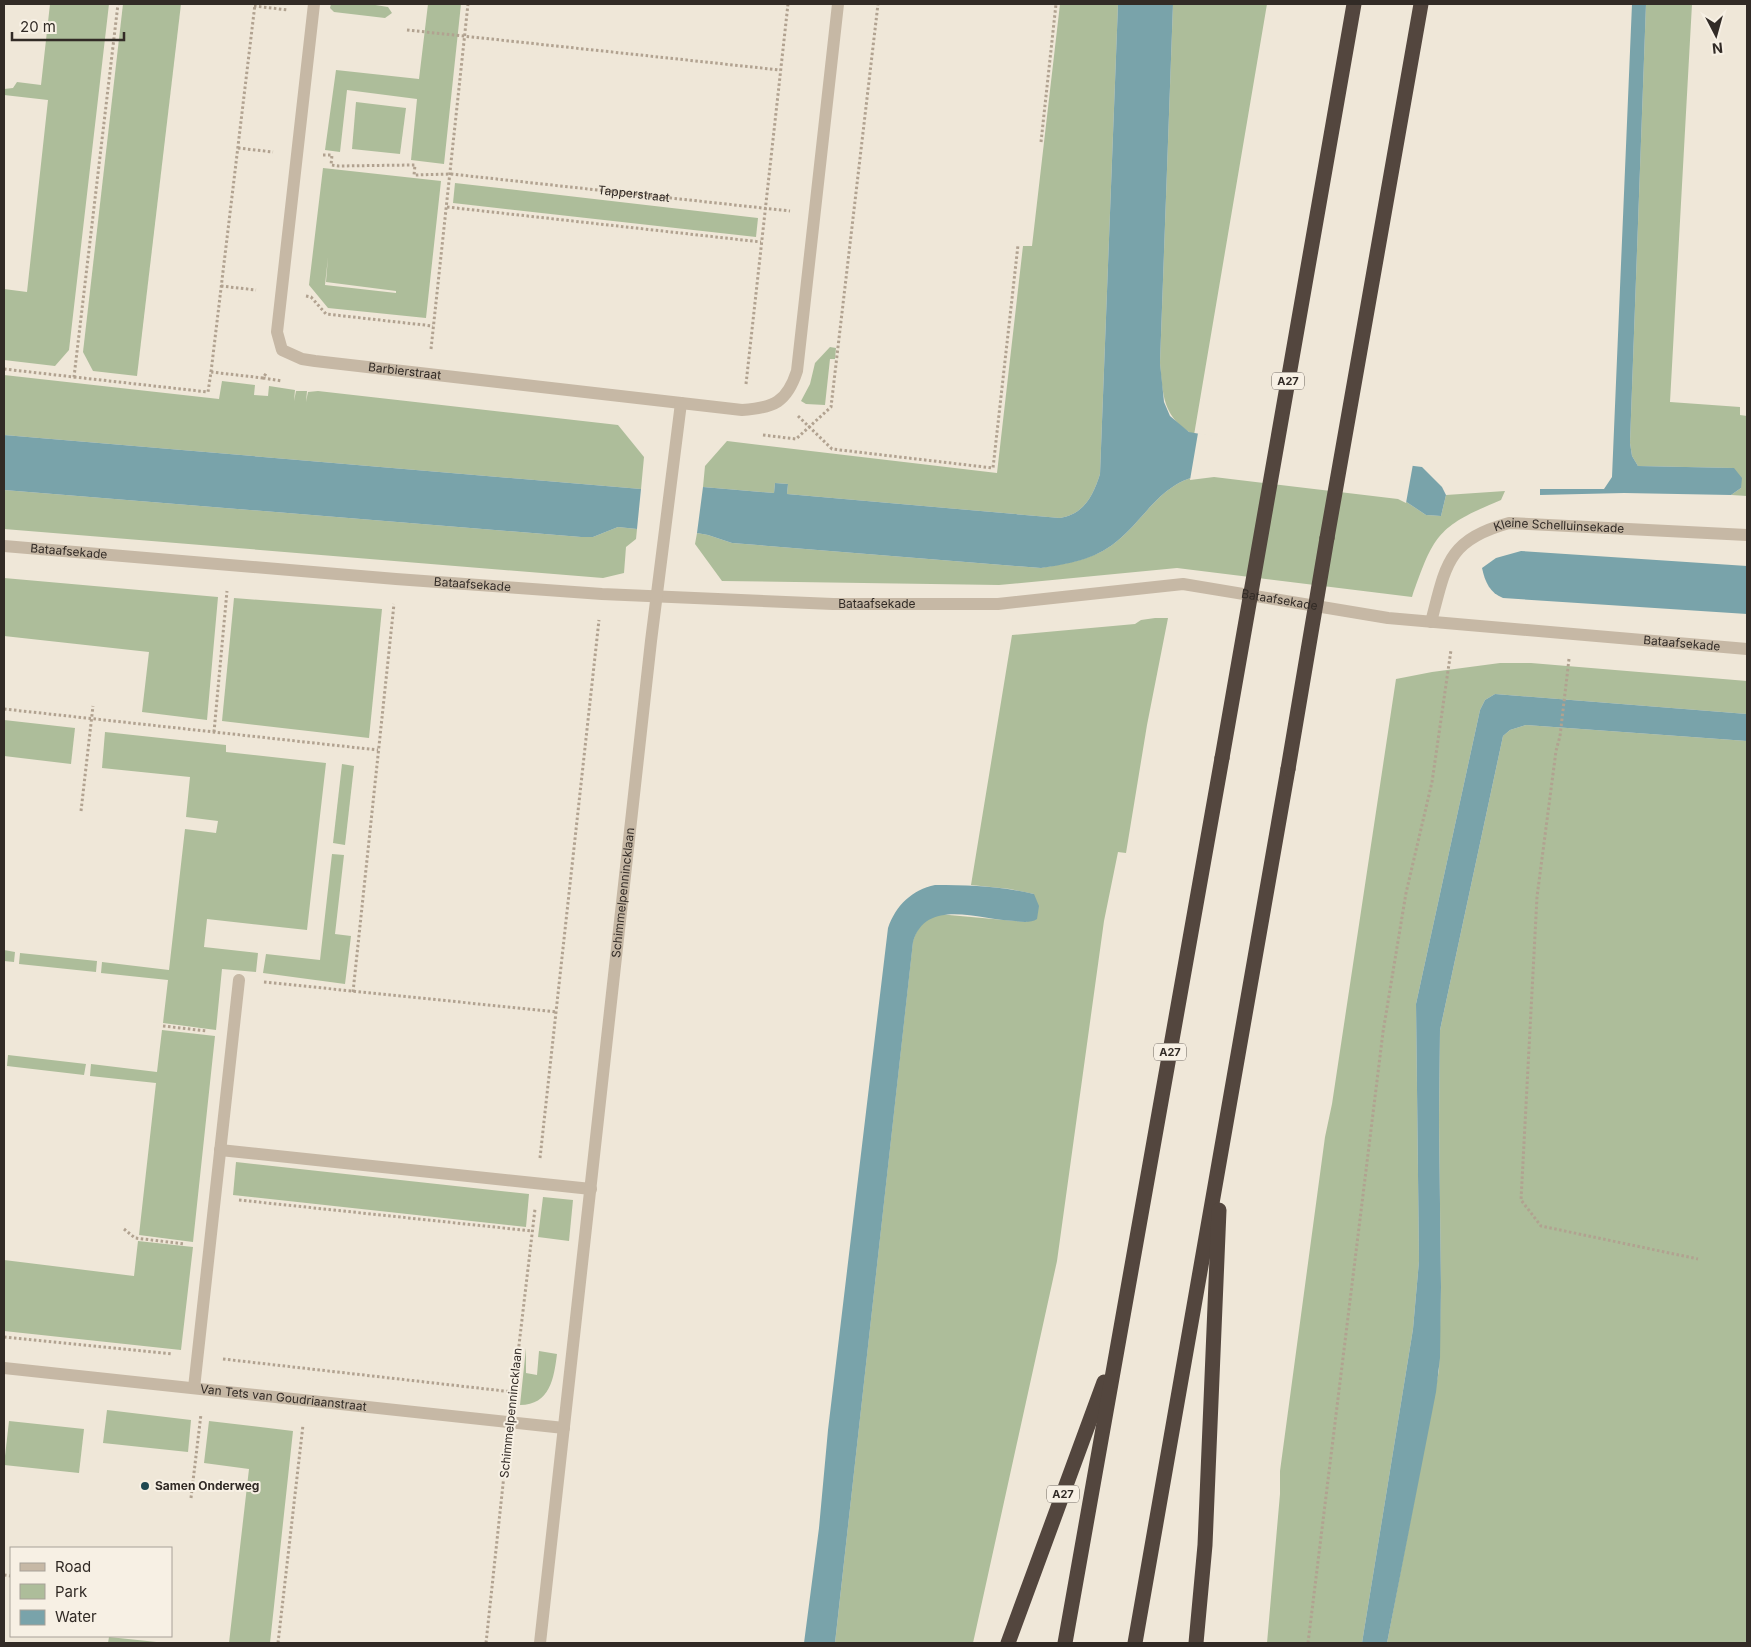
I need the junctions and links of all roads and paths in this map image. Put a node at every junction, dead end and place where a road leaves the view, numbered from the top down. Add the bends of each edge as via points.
1 (118, 4) edge
2 (468, 4) edge
3 (788, 4) edge
4 (838, 4) edge
5 (878, 4) edge
6 (1056, 4) edge
7 (1354, 4) edge
8 (1421, 4) edge
9 (254, 5) edge
10 (314, 9) edge
11 (407, 30) dead end
12 (464, 36) junction
13 (780, 70) junction
14 (1041, 142) dead end
15 (238, 148) junction
16 (297, 155) junction
17 (451, 174) junction
18 (447, 207) junction
19 (765, 209) junction
20 (815, 214) junction
21 (762, 242) junction
22 (1018, 245) dead end
23 (221, 286) junction
24 (281, 293) junction
25 (433, 326) junction
26 (282, 350) junction
27 (431, 350) junction
28 (441, 351) dead end
29 (4, 369) edge
30 (212, 372) junction
31 (428, 374) junction
32 (74, 377) junction
33 (263, 378) junction
34 (292, 382) dead end
35 (736, 384) dead end
36 (782, 400) junction
37 (681, 403) junction
38 (810, 427) junction
39 (756, 435) dead end
40 (1747, 535) edge
41 (4, 546) edge
42 (396, 580) junction
43 (227, 589) dead end
44 (602, 594) junction
45 (657, 597) junction
46 (1431, 622) junction
47 (1442, 647) dead end
48 (1451, 648) junction
49 (1461, 649) dead end
50 (1747, 649) edge
51 (1579, 658) dead end
52 (93, 706) dead end
53 (4, 709) edge
54 (91, 718) junction
55 (214, 732) junction
56 (378, 750) junction
57 (81, 811) dead end
58 (239, 980) joint
59 (353, 992) junction
60 (557, 1012) junction
61 (163, 1026) dead end
62 (233, 1034) junction
63 (220, 1150) junction
64 (1221, 1152) junction
65 (538, 1184) junction
66 (591, 1189) junction
67 (215, 1197) junction
68 (124, 1230) dead end
69 (532, 1231) junction
70 (209, 1246) junction
71 (1698, 1259) dead end
72 (4, 1337) edge
73 (1117, 1345) junction
74 (198, 1356) junction
75 (4, 1368) edge
76 (199, 1389) junction
77 (513, 1392) junction
78 (306, 1400) junction
79 (510, 1422) junction
80 (564, 1428) junction
81 (191, 1498) dead end
82 (278, 1643) edge
83 (486, 1643) edge
84 (540, 1643) edge
85 (1008, 1643) edge
86 (1065, 1643) edge
87 (1135, 1643) edge
88 (1196, 1643) edge
89 (1308, 1643) edge

1 - 32 path
2 - 12 path
3 - 13 path
4 - 20 street
5 - 38 path via 831,407
6 - 14 path
7 - 73 highway, A27, bridge
8 - 64 highway, bridge
9 - 10 path
9 - 15 path
10 - 16 street
11 - 12 path
12 - 13 path
12 - 17 path
13 - 19 path
15 - 16 path
15 - 23 path
16 - 17 path, Tapperstraat via 313,158 332,155 331,165 339,166 415,166 414,175
16 - 24 street
17 - 18 path
17 - 19 path, Tapperstraat
18 - 21 path
18 - 25 path
19 - 20 path, Tapperstraat
19 - 21 path
20 - 36 street via 797,371
21 - 35 path via 746,385
22 - 38 path via 993,468 832,449
23 - 24 path
23 - 30 path
24 - 25 path via 311,296 326,314
24 - 26 street via 277,332
25 - 27 path
26 - 31 street, Barbierstraat via 302,359
26 - 33 path
27 - 28 path
27 - 31 path
29 - 32 path
30 - 32 path via 208,392
30 - 33 path
31 - 37 street, Barbierstraat
33 - 34 path
36 - 37 street via 763,409 742,410
36 - 38 path
37 - 45 street
38 - 39 path via 796,439
40 - 46 street, Kleine Schelluinsekade via 1509,524 1485,530 1464,541 1451,558
41 - 42 street, Bataafsekade
42 - 44 street, Bataafsekade
42 - 56 path
43 - 55 path
44 - 45 street, Bataafsekade
44 - 60 path, Schimmelpennincklaan
45 - 46 street, Bataafsekade via 833,604 998,604 1183,584 1388,618
45 - 66 street, Schimmelpennincklaan
46 - 50 street, Bataafsekade
47 - 48 path
48 - 49 path
48 - 89 path via 1432,782 1406,893 1383,1032
51 - 71 path via 1569,657 1537,897 1521,1200 1541,1226
52 - 54 path
53 - 54 path
54 - 55 path
54 - 57 path
55 - 56 path
56 - 59 path
58 - 59 path
58 - 62 street
59 - 60 path
60 - 65 path, Schimmelpennincklaan
61 - 62 path
62 - 63 street
63 - 65 street
63 - 67 street
64 - 87 highway
64 - 88 highway via 1206,1535
65 - 66 street
65 - 69 path, Schimmelpennincklaan
66 - 80 street, Schimmelpennincklaan
67 - 69 path
67 - 70 street
68 - 70 path via 135,1238
69 - 77 path, Schimmelpennincklaan
70 - 74 street
72 - 74 path
73 - 85 highway, A27
73 - 86 highway, A27
74 - 76 street
74 - 77 path
75 - 76 street, Van Tets van Goudriaanstraat
76 - 78 street, Van Tets van Goudriaanstraat
76 - 81 path
77 - 79 path, Schimmelpennincklaan
78 - 79 street, Van Tets van Goudriaanstraat
78 - 82 path
79 - 80 street, Van Tets van Goudriaanstraat
79 - 83 path, Schimmelpennincklaan
80 - 84 street, Schimmelpennincklaan

